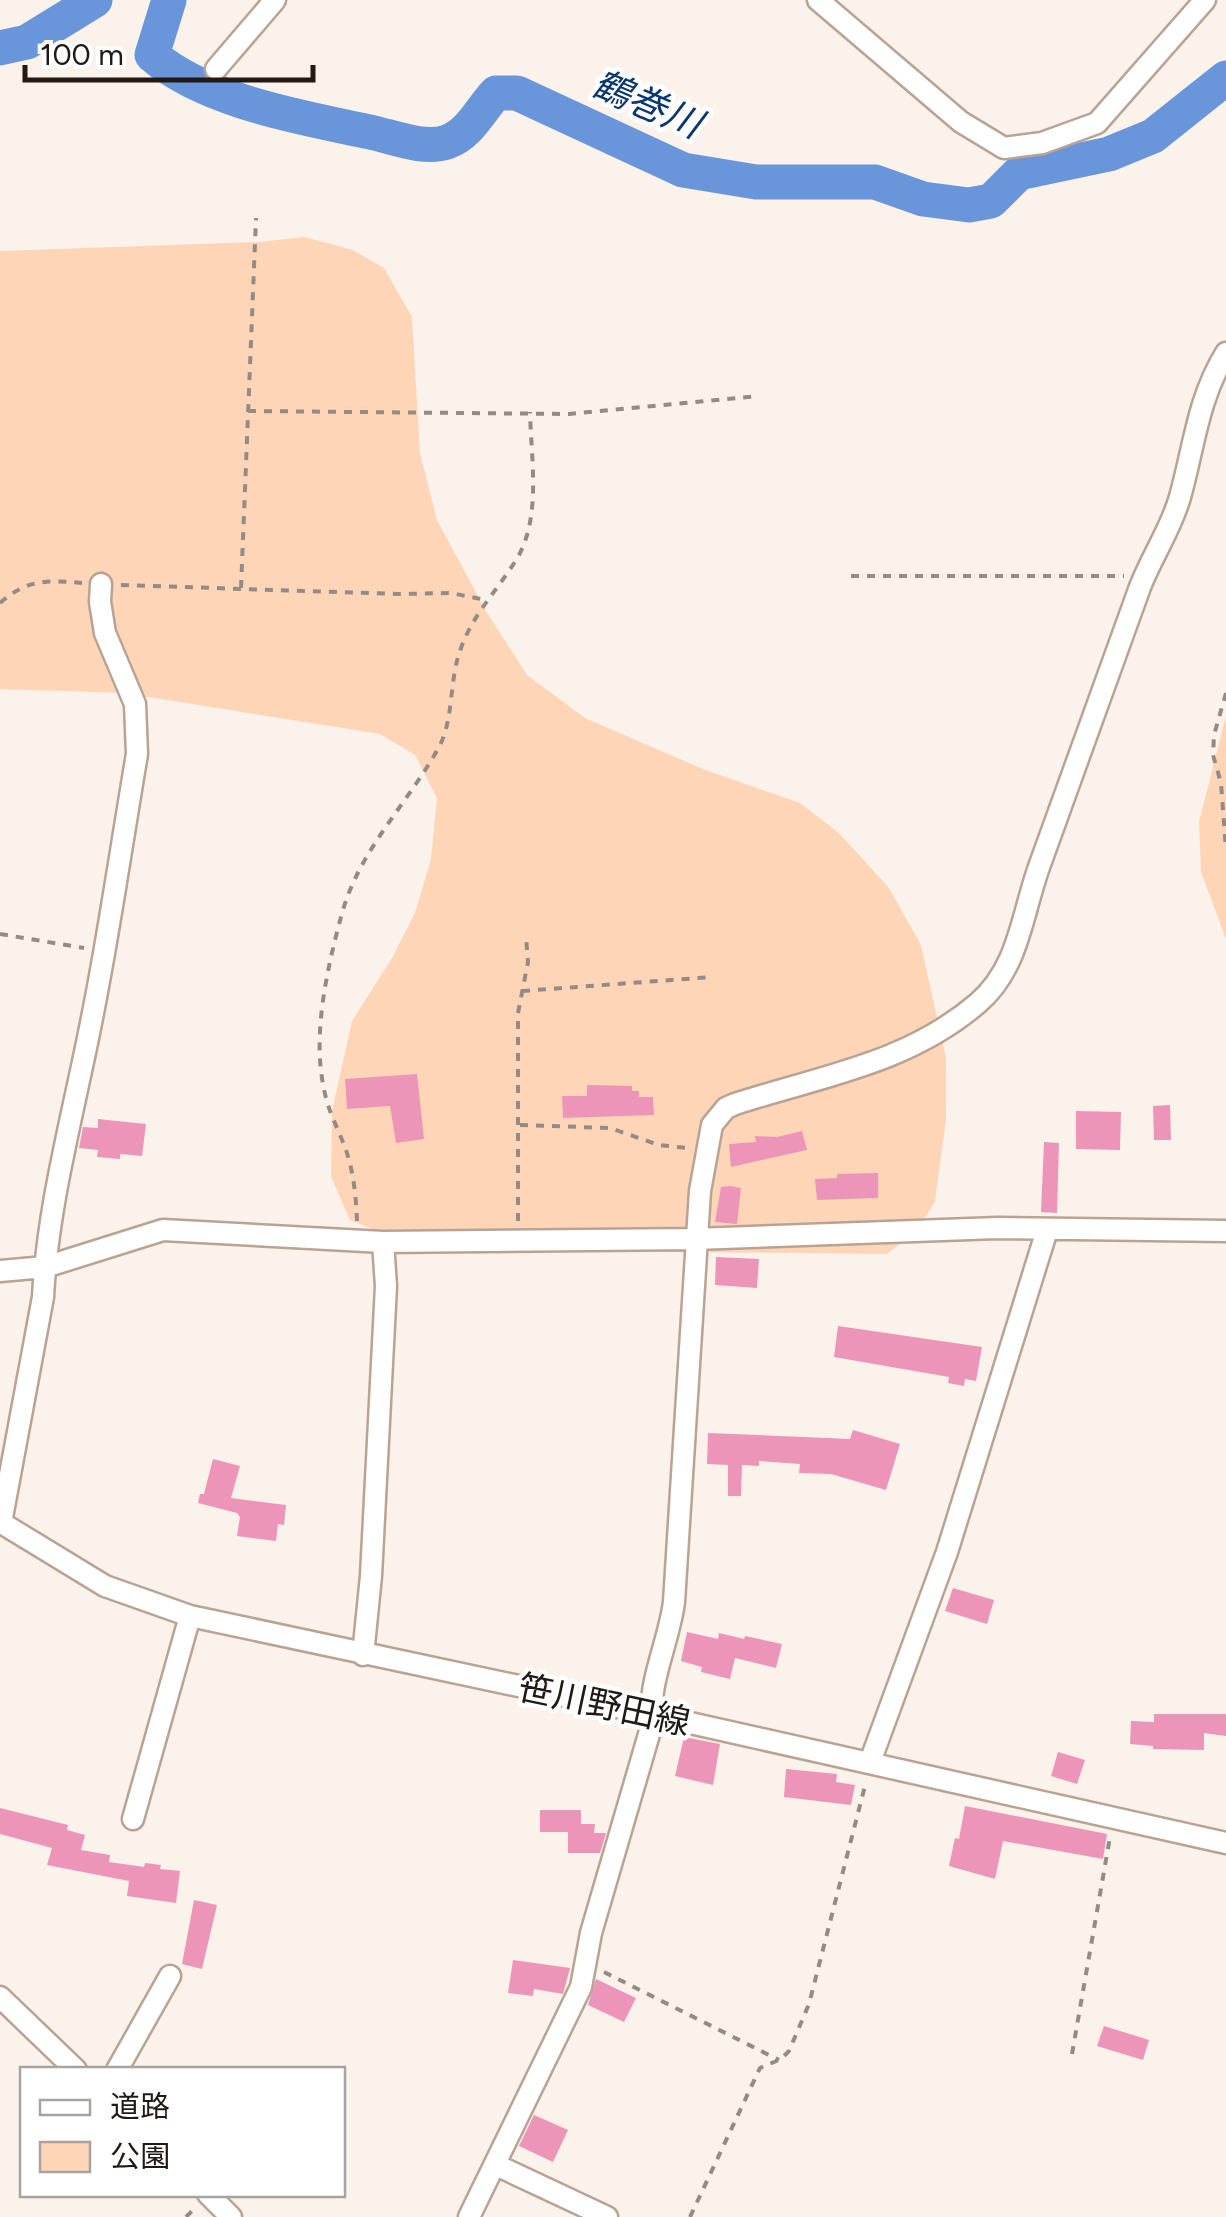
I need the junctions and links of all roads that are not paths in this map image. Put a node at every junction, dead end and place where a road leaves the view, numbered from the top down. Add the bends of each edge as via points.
1 (275, 0) edge
2 (818, 0) edge
3 (1205, 0) edge
4 (216, 70) dead end
5 (1226, 353) edge
6 (101, 584) road end
7 (1047, 1230) junction
8 (1226, 1231) edge
9 (695, 1239) junction
10 (384, 1242) junction
11 (45, 1266) junction
12 (0, 1271) edge
13 (1, 1523) edge
14 (190, 1616) junction
15 (362, 1655) junction
16 (650, 1714) junction
17 (870, 1762) junction
18 (133, 1818) dead end
19 (1226, 1842) edge
20 (170, 1976) dead end
21 (0, 1997) edge
22 (73, 2067) edge
23 (119, 2067) edge
24 (496, 2165) junction
25 (211, 2197) edge
26 (231, 2217) edge
27 (469, 2217) edge
28 (607, 2217) edge

1 - 4 street
2 - 3 street via 961,122 1004,148 1042,143 1097,123
5 - 9 street via 1202,402 1180,500 1142,582 1000,981 962,1016 902,1052 726,1108 712,1125
6 - 11 street via 105,633 134,698 137,754
7 - 8 street
7 - 9 street
7 - 17 street via 946,1552
9 - 10 street
9 - 16 street via 674,1602
10 - 11 street via 164,1230
10 - 15 street via 372,1576
11 - 12 street
11 - 13 street
13 - 14 street, 笹川野田線 via 105,1586
14 - 15 street, 笹川野田線
14 - 18 street
15 - 16 street, 笹川野田線
16 - 17 street, 笹川野田線
16 - 24 street via 574,2004
17 - 19 street, 笹川野田線
20 - 23 street
21 - 22 street
24 - 27 street
24 - 28 street
25 - 26 street

